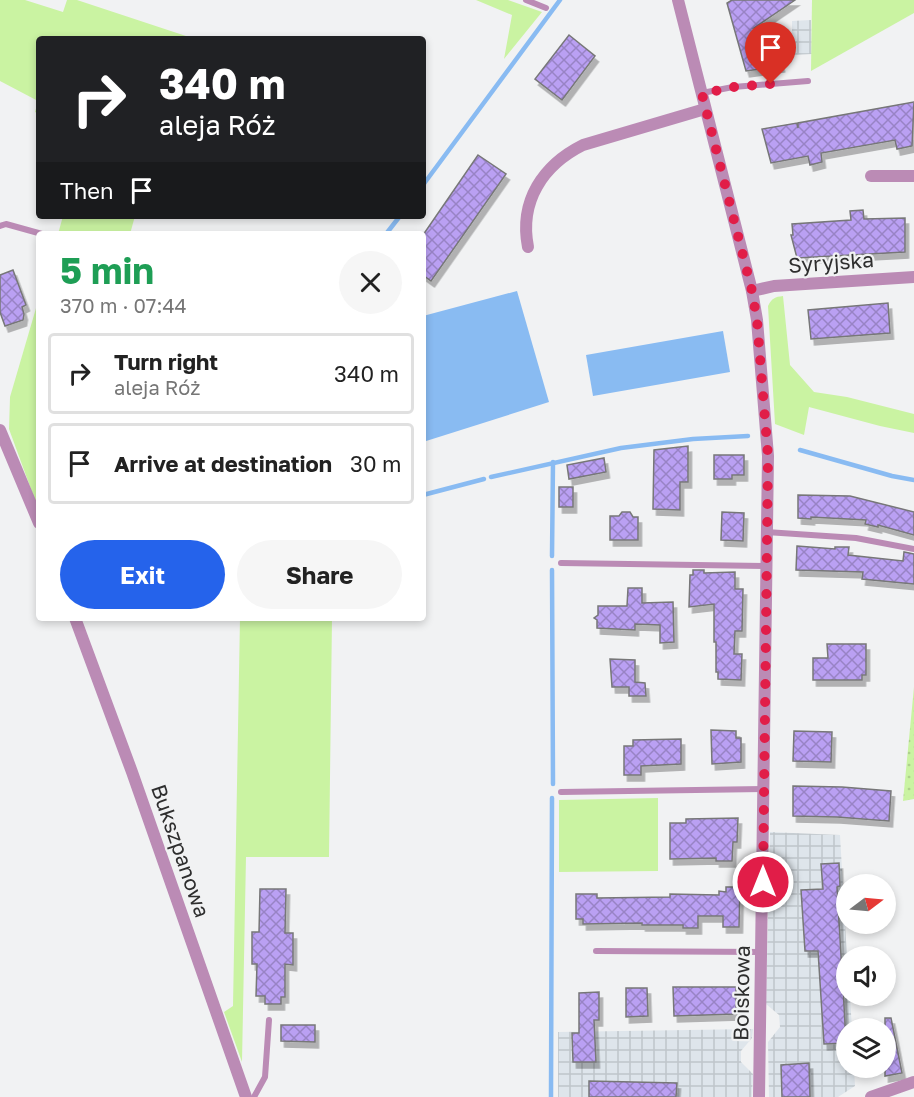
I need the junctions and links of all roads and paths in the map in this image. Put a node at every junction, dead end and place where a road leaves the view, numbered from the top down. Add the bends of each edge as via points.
1 (526, 0) edge
2 (678, 0) edge
3 (546, 8) dead end
4 (808, 81) dead end
5 (702, 94) junction
6 (705, 109) junction
7 (871, 176) dead end
8 (914, 176) edge
9 (0, 226) edge
10 (36, 232) edge
11 (528, 247) dead end
12 (914, 277) edge
13 (752, 291) junction
14 (0, 430) edge
15 (36, 516) edge
16 (766, 532) junction
17 (914, 549) edge
18 (561, 563) dead end
19 (765, 566) junction
20 (76, 621) edge
21 (764, 789) junction
22 (561, 792) dead end
23 (596, 951) dead end
24 (762, 952) junction
25 (269, 1020) dead end
26 (914, 1082) edge
27 (246, 1097) edge
28 (254, 1097) edge
29 (759, 1097) edge
30 (871, 1097) edge

1 - 3 lane
2 - 5 street, Boiskowa
4 - 5 lane via 733,87
5 - 6 street, Boiskowa
6 - 11 street via 564,154 547,171 531,198 526,226
6 - 13 street, Boiskowa
7 - 8 street
9 - 10 lane via 6,224
12 - 13 street, Syryjska via 774,286
13 - 16 street, Boiskowa via 768,456
14 - 15 street
16 - 17 lane via 856,538
16 - 19 street, Boiskowa
18 - 19 lane
19 - 21 street, Boiskowa
20 - 27 street, Bukszpanowa
21 - 22 lane
21 - 24 street, Boiskowa
23 - 24 lane
24 - 29 street, Boiskowa
25 - 28 lane via 265,1077
26 - 30 street

